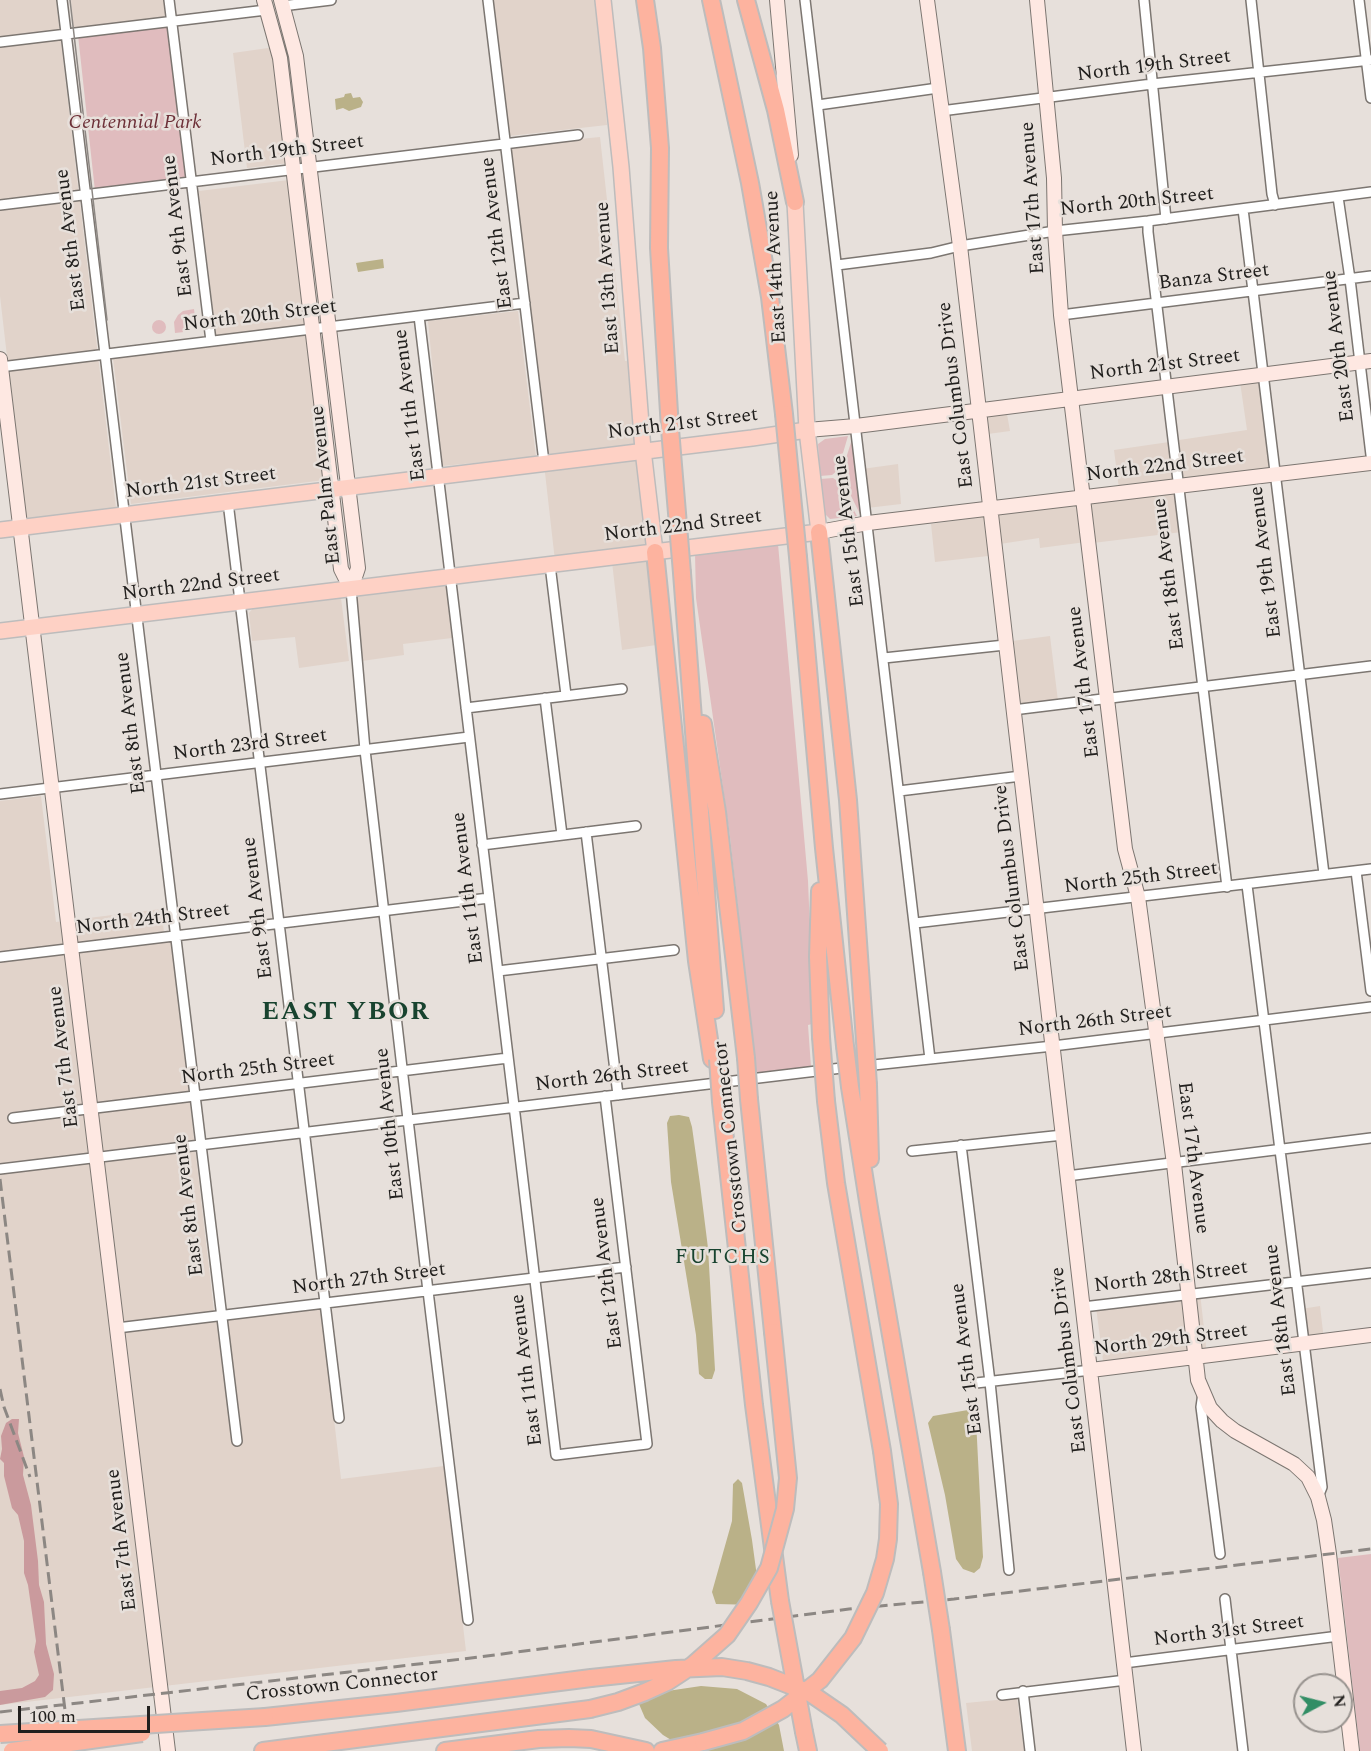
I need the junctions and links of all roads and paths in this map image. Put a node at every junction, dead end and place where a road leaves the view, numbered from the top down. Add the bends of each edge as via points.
1 (62, 0) edge
2 (169, 0) edge
3 (331, 0) edge
4 (488, 0) edge
5 (603, 0) edge
6 (645, 0) edge
7 (711, 0) edge
8 (746, 0) edge
9 (777, 0) edge
10 (806, 0) edge
11 (927, 0) edge
12 (1036, 0) edge
13 (1144, 0) edge
14 (1251, 0) edge
15 (1359, 0) edge
16 (282, 3) edge
17 (265, 5) edge
18 (172, 21) junction
19 (66, 34) junction
20 (0, 42) edge
21 (1369, 60) edge
22 (1260, 73) junction
23 (1152, 84) junction
24 (938, 87) junction
25 (1047, 98) junction
26 (1371, 98) edge
27 (818, 105) junction
28 (941, 111) junction
29 (578, 135) dead end
30 (505, 144) junction
31 (310, 167) junction
32 (293, 169) junction
33 (191, 182) junction
34 (1371, 192) edge
35 (85, 195) junction
36 (1338, 197) junction
37 (795, 202) junction
38 (0, 205) edge
39 (1275, 205) junction
40 (1243, 209) junction
41 (1166, 219) junction
42 (1148, 221) junction
43 (1055, 231) junction
44 (960, 246) junction
45 (837, 265) junction
46 (1371, 276) edge
47 (1350, 279) junction
48 (1254, 291) junction
49 (525, 303) junction
50 (1158, 303) junction
51 (1061, 315) junction
52 (418, 316) junction
53 (329, 327) junction
54 (312, 329) junction
55 (211, 341) junction
56 (105, 354) junction
57 (1366, 362) edge
58 (0, 364) edge
59 (1264, 374) junction
60 (1167, 387) junction
61 (1072, 399) junction
62 (978, 411) junction
63 (640, 416) junction
64 (856, 426) junction
65 (807, 430) junction
66 (643, 450) junction
67 (1371, 455) edge
68 (600, 456) junction
69 (544, 462) junction
70 (1371, 463) edge
71 (1275, 474) junction
72 (438, 475) junction
73 (1179, 487) junction
74 (348, 488) junction
75 (332, 490) junction
76 (1084, 498) junction
77 (228, 502) junction
78 (990, 510) junction
79 (125, 514) junction
80 (868, 523) junction
81 (20, 527) junction
82 (0, 530) edge
83 (819, 532) junction
84 (655, 552) junction
85 (550, 565) junction
86 (450, 577) junction
87 (351, 589) junction
88 (241, 602) junction
89 (685, 607) junction
90 (137, 615) junction
91 (32, 627) junction
92 (0, 631) edge
93 (1005, 645) junction
94 (884, 658) junction
95 (1371, 666) edge
96 (1299, 675) junction
97 (1203, 687) junction
98 (622, 688) dead end
99 (566, 695) junction
100 (545, 698) junction
101 (1107, 699) junction
102 (466, 708) junction
103 (1013, 710) junction
104 (469, 737) junction
105 (365, 750) junction
106 (260, 763) junction
107 (157, 775) junction
108 (1021, 776) junction
109 (52, 788) junction
110 (900, 791) junction
111 (0, 794) edge
112 (636, 826) dead end
113 (586, 832) junction
114 (562, 835) junction
115 (482, 845) junction
116 (824, 848) junction
117 (1371, 869) edge
118 (1356, 872) junction
119 (1324, 874) junction
120 (1247, 885) junction
121 (1227, 887) junction
122 (1138, 897) junction
123 (489, 898) junction
124 (1037, 909) junction
125 (385, 911) junction
126 (279, 923) junction
127 (915, 923) junction
128 (176, 936) junction
129 (71, 948) junction
130 (674, 950) dead end
131 (0, 957) edge
132 (602, 959) junction
133 (498, 971) junction
134 (1371, 991) edge
135 (1371, 1007) edge
136 (1265, 1021) junction
137 (1156, 1033) junction
138 (1053, 1046) junction
139 (508, 1058) junction
140 (715, 1059) junction
141 (930, 1059) junction
142 (403, 1071) junction
143 (299, 1083) junction
144 (618, 1095) junction
145 (195, 1096) junction
146 (605, 1096) junction
147 (514, 1107) junction
148 (90, 1108) junction
149 (13, 1118) dead end
150 (408, 1120) junction
151 (304, 1133) junction
152 (1063, 1135) junction
153 (1371, 1138) edge
154 (201, 1145) junction
155 (961, 1145) junction
156 (1281, 1150) junction
157 (912, 1151) dead end
158 (96, 1158) junction
159 (1174, 1164) junction
160 (0, 1169) edge
161 (1067, 1176) junction
162 (870, 1214) junction
163 (626, 1267) junction
164 (1371, 1273) edge
165 (535, 1278) junction
166 (1297, 1281) junction
167 (428, 1291) junction
168 (1189, 1293) junction
169 (325, 1303) junction
170 (1083, 1307) junction
171 (222, 1315) junction
172 (117, 1328) junction
173 (1371, 1335) edge
174 (1304, 1344) junction
175 (1195, 1357) junction
176 (1091, 1370) junction
177 (990, 1382) junction
178 (976, 1383) dead end
179 (1203, 1393) junction
180 (339, 1418) dead end
181 (237, 1441) dead end
182 (556, 1455) joint
183 (1318, 1497) junction
184 (1220, 1554) dead end
185 (1009, 1570) dead end
186 (1225, 1599) dead end
187 (468, 1620) dead end
188 (1339, 1636) junction
189 (1231, 1650) junction
190 (1124, 1663) junction
191 (1126, 1680) junction
192 (1023, 1691) junction
193 (1002, 1695) dead end
194 (265, 1717) junction
195 (0, 1734) edge
196 (12, 1751) edge
197 (168, 1751) edge
198 (263, 1751) edge
199 (445, 1751) edge
200 (646, 1751) edge
201 (662, 1751) edge
202 (808, 1751) edge
203 (880, 1751) edge
204 (957, 1751) edge
205 (1030, 1751) edge
206 (1134, 1751) edge
207 (1243, 1751) edge
208 (1352, 1751) edge

1 - 19 street, East 8th Avenue
2 - 18 street, East 9th Avenue
3 - 16 street
4 - 30 street, East 12th Avenue
5 - 63 main road, East 13th Avenue via 621,167
6 - 89 highway, bridge via 660,148 659,248
7 - 116 highway, bridge via 770,297
8 - 37 highway
9 - 37 main road, East 14th Avenue
10 - 27 street, East 15th Avenue
11 - 24 main road, East Columbus Drive
12 - 25 main road, East 17th Avenue
13 - 23 street
14 - 22 street
15 - 21 street
16 - 31 main road, East Palm Avenue via 296,56
17 - 18 street
17 - 32 main road, East Palm Avenue via 280,58
18 - 19 street
18 - 33 street, East 9th Avenue
19 - 20 street
19 - 35 street, East 8th Avenue
21 - 22 street, North 19th Street
21 - 26 street
22 - 23 street, North 19th Street
22 - 39 street
23 - 25 street, North 19th Street
23 - 41 street
24 - 27 street
24 - 28 main road, East Columbus Drive
25 - 28 street, North 19th Street
25 - 43 main road, East 17th Avenue
27 - 45 street, East 15th Avenue
28 - 44 main road, East Columbus Drive
29 - 30 street, North 19th Street
30 - 31 street, North 19th Street
30 - 49 street, East 12th Avenue
31 - 32 street, North 19th Street
31 - 53 main road, East Palm Avenue
32 - 33 street, North 19th Street
32 - 54 main road, East Palm Avenue
33 - 35 street, North 19th Street
33 - 55 street, East 9th Avenue
34 - 36 street, North 20th Street
35 - 38 street, North 19th Street
35 - 56 street, East 8th Avenue
36 - 39 street, North 20th Street
36 - 47 street, East 20th Avenue
37 - 65 main road, East 14th Avenue
39 - 40 street, North 20th Street
40 - 41 street, North 20th Street
40 - 48 street, East 19th Avenue
41 - 42 street, North 20th Street
42 - 43 street, North 20th Street
42 - 50 street, East 18th Avenue
43 - 44 street, North 20th Street
43 - 51 main road, East 17th Avenue
44 - 45 street, North 20th Street
44 - 62 main road, East Columbus Drive
45 - 64 street, East 15th Avenue
46 - 47 street, Banza Street
47 - 48 street, Banza Street
47 - 57 street, East 20th Avenue
48 - 50 street, Banza Street
48 - 59 street, East 19th Avenue
49 - 52 street, North 20th Street
49 - 69 street, East 12th Avenue
50 - 51 street, Banza Street
50 - 60 street, East 18th Avenue
51 - 61 main road, East 17th Avenue
52 - 53 street, North 20th Street
52 - 72 street, East 11th Avenue
53 - 54 street, North 20th Street
53 - 74 main road, East Palm Avenue
54 - 55 street, North 20th Street
54 - 75 main road, East Palm Avenue
55 - 56 street, North 20th Street
56 - 58 street, North 20th Street
56 - 79 street, East 8th Avenue
57 - 59 main road, North 21st Street
57 - 67 street, East 20th Avenue
58 - 81 main road, East 7th Avenue
59 - 60 main road, North 21st Street
59 - 71 street, East 19th Avenue
60 - 61 main road, North 21st Street
60 - 73 street, East 18th Avenue
61 - 62 main road, North 21st Street
61 - 76 main road, East 17th Avenue
62 - 64 main road, North 21st Street
62 - 78 main road, East Columbus Drive
63 - 66 main road, East 13th Avenue
63 - 68 main road via 630,440
64 - 65 main road, North 21st Street
64 - 80 street, East 15th Avenue
65 - 66 main road, North 21st Street
65 - 83 main road, East 14th Avenue
66 - 68 main road, North 21st Street
66 - 84 main road, East 13th Avenue
68 - 69 main road, North 21st Street
69 - 72 main road, North 21st Street
70 - 71 main road, North 22nd Street
71 - 73 main road, North 22nd Street
71 - 96 street, East 19th Avenue
72 - 74 main road, North 21st Street
72 - 86 street, East 11th Avenue
73 - 76 main road, North 22nd Street
73 - 97 street, East 18th Avenue
74 - 75 main road, North 21st Street
74 - 87 main road, East Palm Avenue via 358,568
75 - 77 main road, North 21st Street
75 - 87 main road, East Palm Avenue via 341,569
76 - 78 main road, North 22nd Street
76 - 101 main road, East 17th Avenue
77 - 79 main road, North 21st Street
77 - 88 street, East 9th Avenue
78 - 80 main road, North 22nd Street
78 - 93 main road, East Columbus Drive
79 - 81 main road, North 21st Street
79 - 90 street, East 8th Avenue
80 - 83 main road, North 22nd Street
80 - 94 street, East 15th Avenue
81 - 82 main road, North 21st Street
81 - 91 main road, East 7th Avenue
83 - 84 main road, North 22nd Street
83 - 162 highway, bridge via 848,800 866,1041
84 - 85 main road, North 22nd Street
84 - 140 highway via 695,938
85 - 86 main road, North 22nd Street
85 - 99 street
86 - 87 main road, North 22nd Street
86 - 102 street, East 11th Avenue
87 - 88 main road, North 22nd Street
87 - 105 street, East 10th Avenue
88 - 90 main road, North 22nd Street
88 - 106 street, East 9th Avenue
89 - 140 highway
89 - 198 highway, Crosstown Connector, bridge via 717,812 788,1478 785,1509 769,1568 727,1635 667,1682 618,1702 590,1709
90 - 91 main road, North 22nd Street
90 - 107 street, East 8th Avenue
91 - 92 main road, North 22nd Street
91 - 109 main road, East 7th Avenue
93 - 94 street
93 - 103 main road, East Columbus Drive
94 - 110 street, East 15th Avenue
95 - 96 street
96 - 97 street
96 - 119 street, East 19th Avenue
97 - 101 street
97 - 121 street, East 18th Avenue
98 - 99 street
99 - 100 street
100 - 102 street
100 - 114 street
101 - 103 street
101 - 122 main road, East 17th Avenue via 1125,849
102 - 104 street, East 11th Avenue
103 - 108 main road, East Columbus Drive
104 - 105 street, North 23rd Street
104 - 115 street, East 11th Avenue
105 - 106 street, North 23rd Street
105 - 125 street, East 10th Avenue
106 - 107 street, North 23rd Street
106 - 126 street, East 9th Avenue
107 - 109 street, North 23rd Street
107 - 128 street, East 8th Avenue
108 - 110 street
108 - 124 main road, East Columbus Drive
109 - 111 street, North 23rd Street
109 - 129 main road, East 7th Avenue
110 - 127 street, East 15th Avenue
112 - 113 street
113 - 114 street
113 - 132 street
114 - 115 street
115 - 123 street, East 11th Avenue
116 - 162 highway, bridge via 850,1087
116 - 201 highway, bridge via 819,921 826,1101 839,1206 889,1504 885,1558 865,1616 842,1654 808,1690 743,1731
117 - 118 street, North 25th Street
118 - 119 street, North 25th Street
118 - 134 street
119 - 120 street, North 25th Street
120 - 121 street, North 25th Street
120 - 136 street, East 18th Avenue
121 - 122 street, North 25th Street
122 - 124 street, North 25th Street
122 - 137 main road, East 17th Avenue
123 - 125 street, North 24th Street
123 - 133 street, East 11th Avenue
124 - 127 street, North 25th Street
124 - 138 main road, East Columbus Drive
125 - 126 street, North 24th Street
125 - 142 street, East 10th Avenue
126 - 128 street, North 24th Street
126 - 143 street, East 9th Avenue
127 - 141 street, East 15th Avenue
128 - 129 street, North 24th Street
128 - 145 street, East 8th Avenue
129 - 131 street, North 24th Street
129 - 148 main road, East 7th Avenue
130 - 132 street
132 - 133 street
132 - 144 street
133 - 139 street, East 11th Avenue
135 - 136 street, North 26th Street
136 - 137 street, North 26th Street
136 - 156 street, East 18th Avenue
137 - 138 street, North 26th Street
137 - 159 main road, East 17th Avenue
138 - 141 street, North 26th Street
138 - 152 main road, East Columbus Drive
139 - 142 street, North 25th Street
139 - 147 street, East 11th Avenue
140 - 202 highway, bridge via 780,1600
141 - 144 street, North 26th Street
142 - 143 street, North 25th Street
142 - 150 street, East 10th Avenue
143 - 145 street, North 25th Street
143 - 151 street, East 9th Avenue
144 - 146 street, North 26th Street
145 - 148 street, North 25th Street
145 - 154 street, East 8th Avenue
146 - 147 street, North 26th Street
146 - 163 street, East 12th Avenue
147 - 150 street, North 26th Street
147 - 165 street, East 11th Avenue
148 - 149 street, North 25th Street
148 - 158 main road, East 7th Avenue
150 - 151 street, North 26th Street
150 - 167 street, East 10th Avenue
151 - 154 street, North 26th Street
151 - 169 street, East 9th Avenue
152 - 155 street
152 - 161 main road, East Columbus Drive
153 - 156 street
154 - 158 street, North 26th Street
154 - 171 street, East 8th Avenue
155 - 157 street
155 - 177 street, East 15th Avenue
156 - 159 street
156 - 166 street, East 18th Avenue
158 - 160 street, North 26th Street
158 - 172 main road, East 7th Avenue
159 - 161 street
159 - 168 main road, East 17th Avenue
161 - 170 main road, East Columbus Drive
162 - 204 highway, bridge via 932,1572
163 - 165 street, North 27th Street
163 - 182 street, East 12th Avenue via 647,1444
164 - 166 street, North 28th Street
165 - 167 street, North 27th Street
165 - 182 street, East 11th Avenue
166 - 168 street, North 28th Street
166 - 174 street, East 18th Avenue
167 - 169 street, North 27th Street
167 - 187 street, East 10th Avenue
168 - 170 street, North 28th Street
168 - 175 main road, East 17th Avenue
169 - 171 street, North 27th Street
169 - 180 street, East 9th Avenue
170 - 176 main road, East Columbus Drive
171 - 172 street, North 27th Street
171 - 181 street, East 8th Avenue
172 - 197 main road, East 7th Avenue
173 - 174 main road, North 29th Street
174 - 175 main road, North 29th Street
174 - 183 street, East 18th Avenue via 1322,1487
175 - 176 main road, North 29th Street
175 - 179 main road, East 17th Avenue
176 - 177 street, North 29th Street
176 - 190 main road, East Columbus Drive
177 - 178 street, North 29th Street
177 - 185 street, East 15th Avenue
179 - 183 main road via 1210,1408 1235,1431 1294,1464 1308,1477
179 - 184 street via 1201,1407
183 - 188 main road, East 18th Avenue
186 - 189 street
188 - 189 street, North 31st Street
188 - 208 main road, East 18th Avenue
189 - 190 street, North 31st Street
189 - 207 street
190 - 191 main road, East Columbus Drive
191 - 192 street
191 - 206 main road, East Columbus Drive
192 - 193 street
192 - 205 street
194 - 195 highway, Crosstown Connector, bridge
194 - 196 highway, bridge
194 - 203 highway, Crosstown Connector, bridge via 656,1670 722,1667 769,1677 810,1694 842,1715
199 - 200 highway via 569,1738

